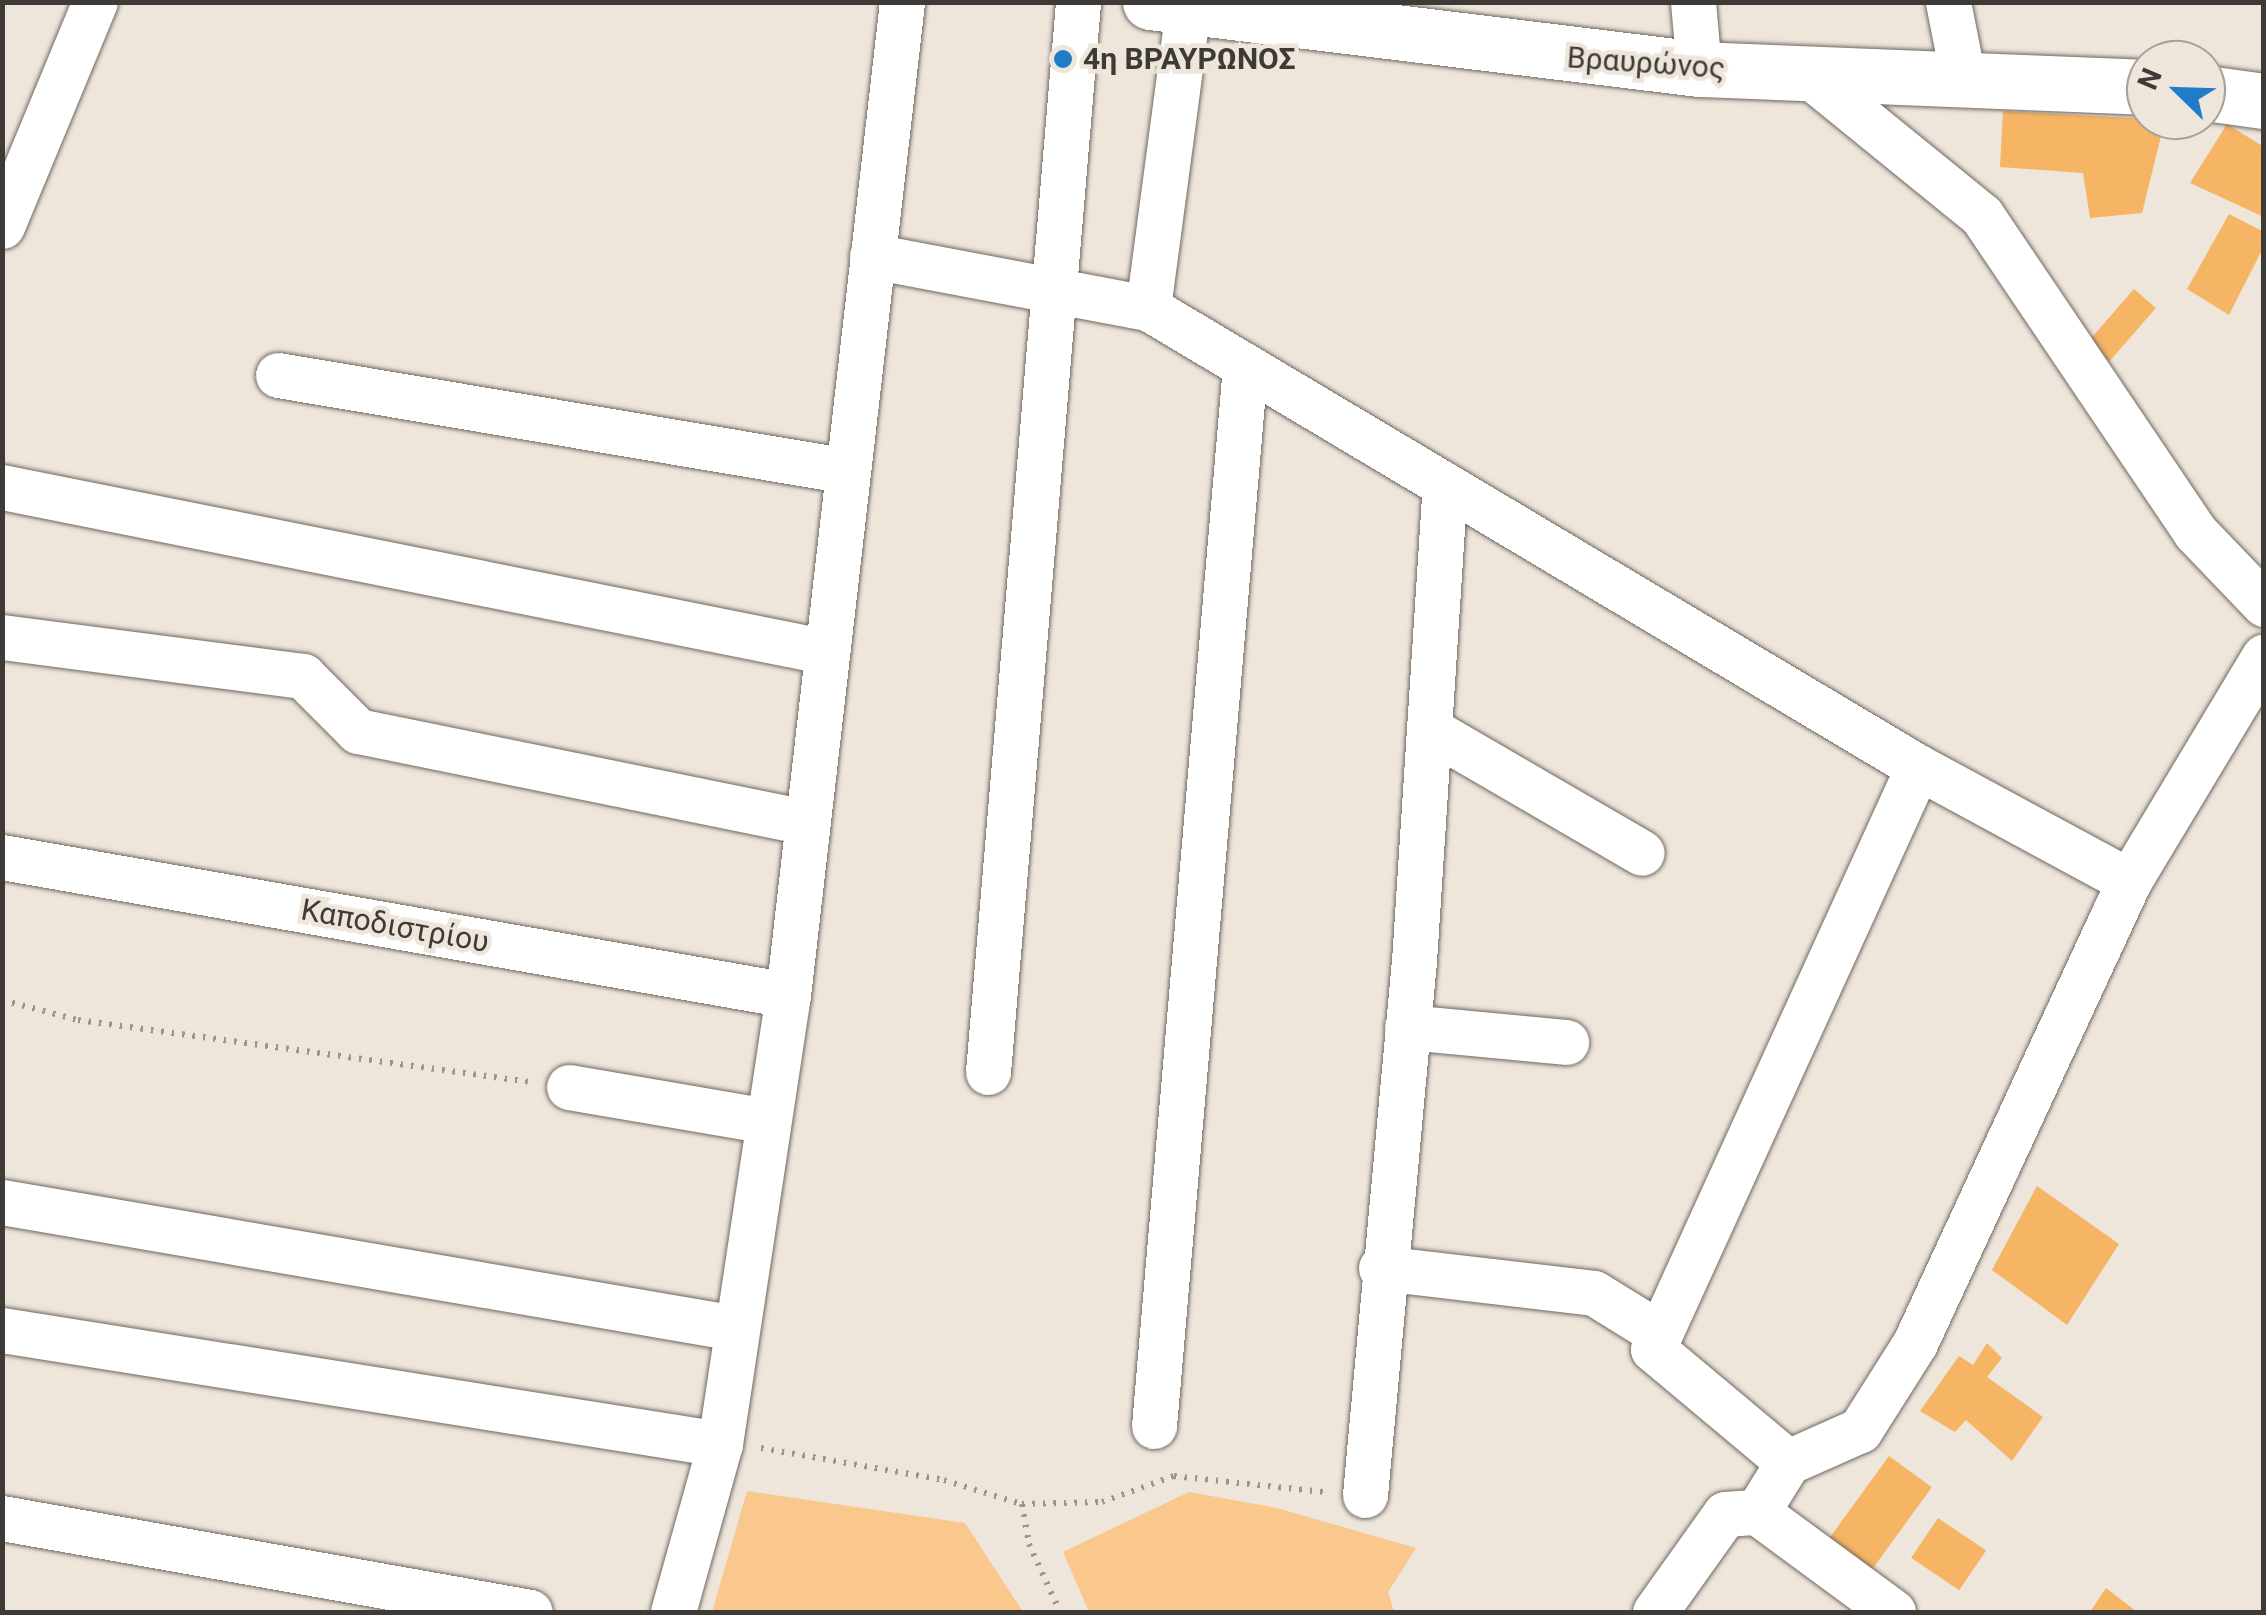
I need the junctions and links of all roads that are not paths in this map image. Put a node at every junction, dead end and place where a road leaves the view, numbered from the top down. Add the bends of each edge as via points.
1 (95, 2) edge
2 (902, 2) edge
3 (1078, 2) edge
4 (1692, 2) edge
5 (1948, 2) edge
6 (1169, 6) edge
7 (1699, 69) junction
8 (1805, 72) junction
9 (1963, 78) junction
10 (2126, 86) edge
11 (2226, 96) edge
12 (2264, 101) edge
13 (2, 226) edge
14 (872, 256) junction
15 (1051, 290) junction
16 (1148, 308) junction
17 (1245, 366) junction
18 (278, 375) dead end
19 (842, 470) junction
20 (1445, 485) junction
21 (2, 486) edge
22 (2264, 604) edge
23 (2, 637) edge
24 (823, 651) junction
25 (2264, 656) edge
26 (1430, 729) junction
27 (1918, 767) junction
28 (807, 822) junction
29 (1642, 853) dead end
30 (2, 857) edge
31 (2129, 881) junction
32 (788, 995) junction
33 (1407, 1027) junction
34 (1566, 1042) dead end
35 (988, 1072) dead end
36 (569, 1087) road end
37 (768, 1121) junction
38 (2, 1202) edge
39 (1381, 1268) junction
40 (735, 1328) junction
41 (2, 1330) edge
42 (1656, 1332) junction
43 (1154, 1426) dead end
44 (720, 1444) junction
45 (1788, 1462) junction
46 (1365, 1496) road end
47 (1757, 1512) junction
48 (2, 1518) edge
49 (530, 1612) edge
50 (672, 1612) edge
51 (1655, 1612) edge
52 (1893, 1612) edge

1 - 13 street
2 - 14 street
3 - 15 street
4 - 7 street
5 - 9 street
6 - 7 main road, Βραυρώνος
6 - 16 street
7 - 8 main road, Βραυρώνος
8 - 9 main road, Βραυρώνος
8 - 22 street via 1982,216 2195,532
9 - 10 main road, Βραυρώνος
11 - 12 main road
14 - 15 street
14 - 19 street
15 - 16 street
15 - 35 street
16 - 17 street
17 - 20 street
17 - 43 street
18 - 19 street
19 - 24 street
20 - 26 street
20 - 27 street
21 - 24 street
23 - 28 street via 303,676 358,731
24 - 28 street
25 - 31 street
26 - 29 street
26 - 33 street
27 - 31 street
27 - 42 street
28 - 32 street
30 - 32 street, Καποδιστρίου
31 - 45 street via 1915,1343 1860,1430
32 - 37 street
33 - 34 street
33 - 39 street
36 - 37 street
37 - 40 street
38 - 40 street
39 - 42 street via 1594,1293
39 - 46 street
40 - 44 street
41 - 44 street
42 - 45 street via 1662,1363
44 - 50 street
45 - 47 street
47 - 51 street via 1726,1514
47 - 52 street
48 - 49 street

